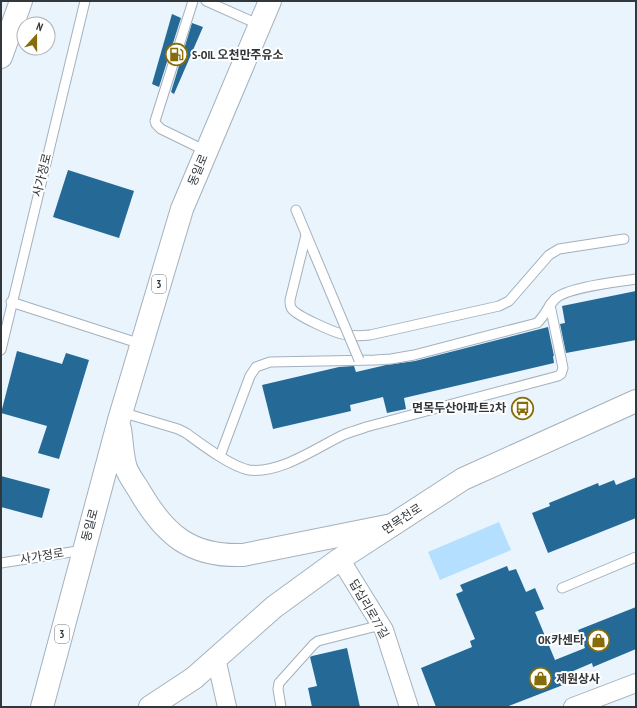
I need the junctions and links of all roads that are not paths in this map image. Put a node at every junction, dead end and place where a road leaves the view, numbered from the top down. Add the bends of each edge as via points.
1 (21, 1) edge
2 (85, 1) edge
3 (193, 1) edge
4 (206, 1) edge
5 (270, 1) edge
6 (260, 26) junction
7 (1, 57) edge
8 (206, 151) junction
9 (296, 210) dead end
10 (306, 235) junction
11 (624, 239) dead end
12 (636, 279) edge
13 (11, 302) junction
14 (550, 305) junction
15 (141, 344) junction
16 (1, 350) edge
17 (359, 360) junction
18 (636, 401) edge
19 (120, 416) junction
20 (220, 456) junction
21 (392, 525) junction
22 (83, 556) junction
23 (636, 557) edge
24 (340, 559) junction
25 (1, 563) edge
26 (562, 588) dead end
27 (381, 625) junction
28 (216, 658) junction
29 (194, 678) junction
30 (636, 684) edge
31 (42, 707) edge
32 (150, 707) edge
33 (169, 707) edge
34 (226, 707) edge
35 (281, 707) edge
36 (409, 707) edge
37 (573, 707) edge

1 - 7 main road
2 - 13 lane, 사가정로
3 - 8 lane via 155,121 160,128
4 - 6 lane
5 - 6 main road, 동일로 / 3
6 - 8 main road, 동일로 / 3
8 - 15 main road, 동일로 / 3 via 182,209
9 - 10 lane
10 - 11 lane via 290,300 291,308 298,315 332,331 359,336 499,306 509,301 549,255 559,249
10 - 17 lane, bridge
12 - 14 lane via 573,290 554,299
13 - 15 lane
13 - 16 lane, 사가정로
14 - 17 lane via 537,323 414,355
14 - 20 lane via 563,368 558,376 344,434 272,468 249,470
15 - 19 main road, 동일로 / 3
17 - 20 lane via 270,362 256,367 250,376
18 - 21 main road, 면목천로 via 463,479
19 - 20 lane via 178,429
19 - 21 main road via 126,468 146,502 168,531 184,543 203,551 225,556 243,555
19 - 22 main road, 동일로 / 3
21 - 24 main road, 면목천로
22 - 25 lane, 사가정로
22 - 31 main road, 동일로 / 3
23 - 26 lane
24 - 27 street, 답십리로77길
24 - 28 main road, 면목천로 via 274,607
27 - 35 lane via 314,644 279,683
27 - 36 street, 답십리로77길
28 - 29 main road, 면목천로
28 - 34 street
29 - 32 main road
29 - 33 main road
30 - 37 street

